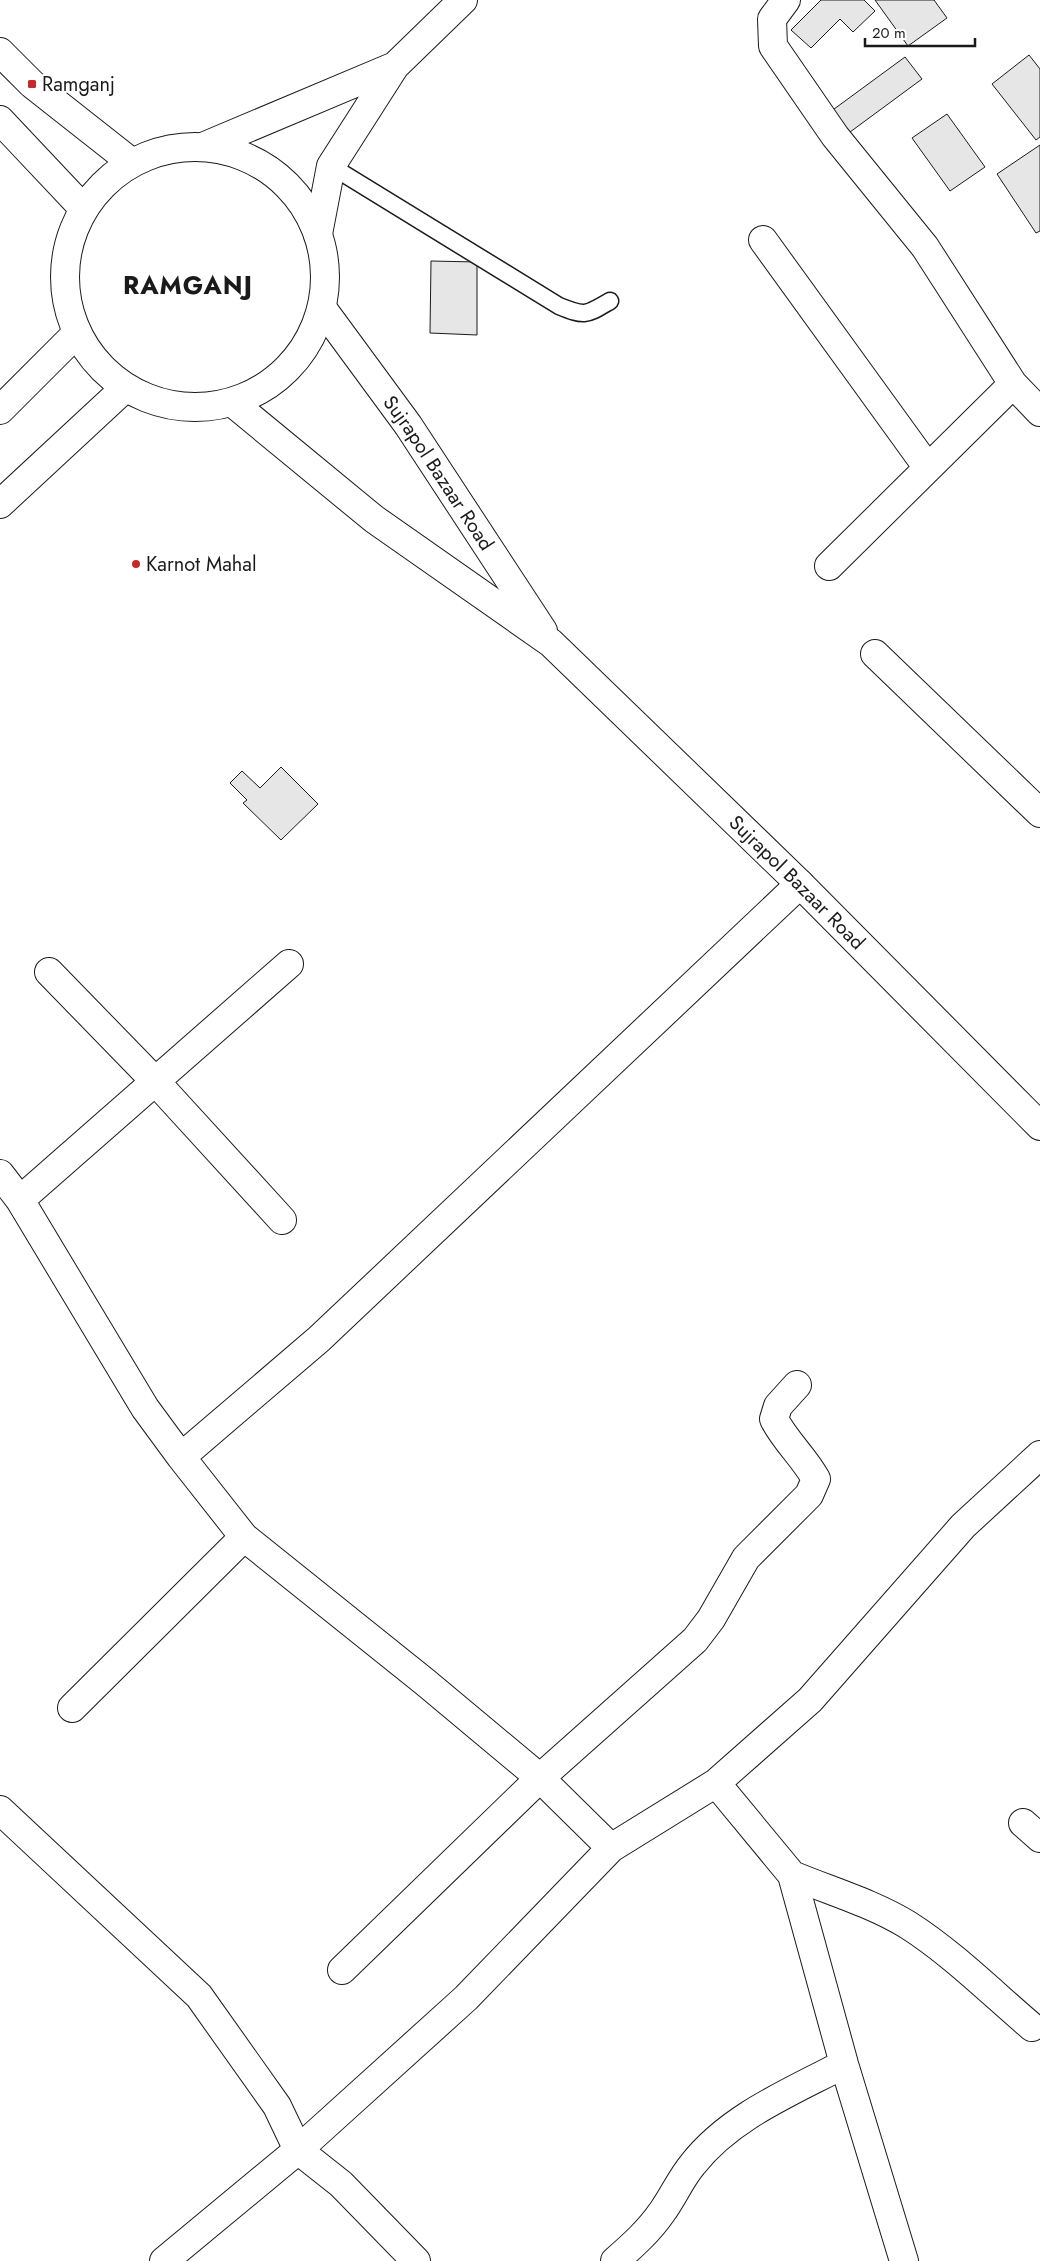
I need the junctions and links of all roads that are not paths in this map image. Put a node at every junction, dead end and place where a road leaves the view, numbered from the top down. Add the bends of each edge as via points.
1 (463, 0) edge
2 (786, 0) edge
3 (0, 52) edge
4 (395, 66) junction
5 (0, 120) edge
6 (205, 146) junction
7 (131, 162) junction
8 (331, 166) junction
9 (82, 207) junction
10 (318, 234) junction
11 (763, 240) dead end
12 (610, 301) dead end
13 (322, 308) junction
14 (76, 334) junction
15 (1013, 384) junction
16 (124, 388) junction
17 (233, 403) junction
18 (1037, 403) edge
19 (0, 410) edge
20 (928, 468) junction
21 (0, 504) edge
22 (829, 566) dead end
23 (551, 643) junction
24 (875, 654) dead end
25 (1040, 813) edge
26 (800, 884) junction
27 (289, 964) dead end
28 (49, 972) dead end
29 (155, 1081) junction
30 (1040, 1126) edge
31 (0, 1174) edge
32 (20, 1200) junction
33 (282, 1220) dead end
34 (797, 1386) dead end
35 (1040, 1455) edge
36 (181, 1457) junction
37 (244, 1537) junction
38 (72, 1708) dead end
39 (540, 1778) junction
40 (716, 1783) junction
41 (0, 1810) edge
42 (611, 1848) junction
43 (792, 1875) junction
44 (342, 1970) dead end
45 (1032, 2027) dead end
46 (844, 2064) junction
47 (298, 2150) junction
48 (168, 2260) edge
49 (416, 2261) edge
50 (615, 2261) edge
51 (904, 2261) edge

1 - 4 street
2 - 15 street via 772,19 773,46 835,136 925,247
3 - 7 street via 32,84
4 - 6 street
4 - 8 street
5 - 9 street
6 - 7 street via 171,148
6 - 10 street via 257,162 294,192
7 - 9 street
8 - 10 street
8 - 12 lane via 559,306 579,314
9 - 14 street via 68,237 63,270 66,303
10 - 13 street via 325,271
11 - 20 street
13 - 17 street via 309,342 286,371 256,393
13 - 23 street, Sujrapol Bazaar Road via 408,425
14 - 16 street
14 - 19 street
15 - 18 street
15 - 20 street
16 - 17 street via 159,403 196,408
16 - 21 street
17 - 23 street, Sujrapol Bazaar Road via 374,519
20 - 22 street
23 - 26 street, Sujrapol Bazaar Road
24 - 25 street
26 - 30 street, Sujrapol Bazaar Road
26 - 36 street via 319,1339
27 - 29 street
28 - 29 street
29 - 32 street
29 - 33 street
31 - 32 street
32 - 36 street via 145,1408
34 - 39 street via 778,1406 774,1419 816,1479 809,1494 746,1558 695,1640
35 - 40 street via 964,1526 810,1700
36 - 37 street
37 - 38 street
37 - 39 street
39 - 42 street
39 - 44 street
40 - 42 street
40 - 43 street
41 - 47 street via 199,1996 277,2106
42 - 47 street via 466,1998
43 - 45 street via 907,1925
43 - 46 street
46 - 50 street via 729,2128 692,2164 643,2236
46 - 51 street
47 - 48 street
47 - 49 street via 341,2184

